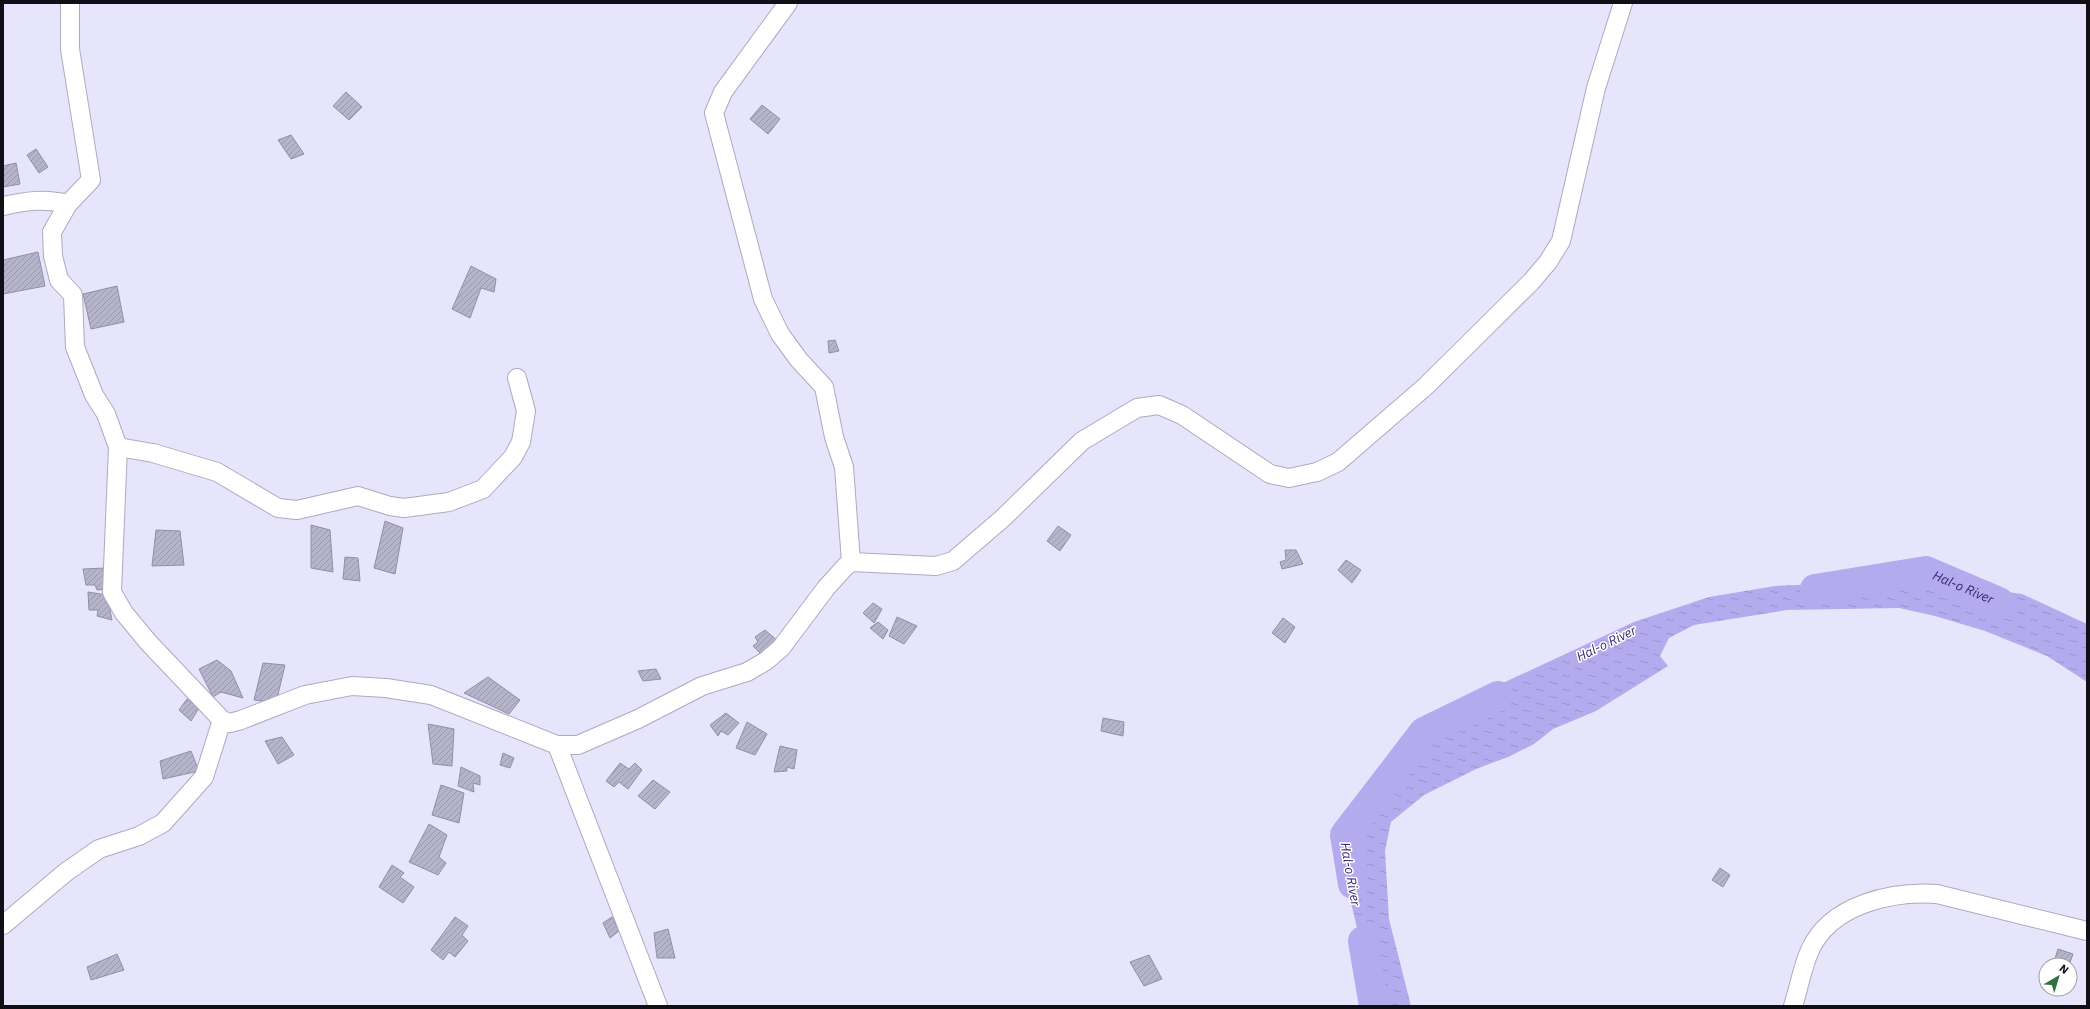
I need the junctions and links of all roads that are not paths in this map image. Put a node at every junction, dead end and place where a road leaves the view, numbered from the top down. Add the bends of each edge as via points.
1 (70, 3) edge
2 (788, 3) edge
3 (1623, 3) edge
4 (68, 204) junction
5 (3, 206) edge
6 (517, 378) dead end
7 (118, 447) junction
8 (851, 562) junction
9 (222, 720) junction
10 (557, 745) junction
11 (3, 925) edge
12 (2087, 931) edge
13 (658, 1006) edge
14 (1793, 1006) edge

1 - 4 street via 70,49 91,180
2 - 8 street via 724,92 714,113 764,299 780,334 824,387 834,437 844,467
3 - 8 street via 1596,88 1561,241 1548,262 1426,386 1338,462 1317,472 1289,478 1270,474 1182,415 1159,405 1137,408 1082,441 1003,518 953,561 936,566
4 - 5 street via 51,200 30,200
4 - 7 street via 52,232 53,256 60,280 73,295 76,347
6 - 7 street via 526,412 521,442 513,457 483,489 449,502 404,508 358,496 297,510 278,508 217,472 153,453
7 - 9 street via 112,592 124,613 143,636
8 - 10 street via 826,588 781,648 766,661 747,672 702,686 578,746
9 - 10 street via 230,723 241,720 305,695 352,686 386,688 431,695
9 - 11 street via 204,777 163,823 139,836 94,852
10 - 13 street
12 - 14 street via 1937,894 1894,895 1869,902 1842,914 1822,932 1810,950

